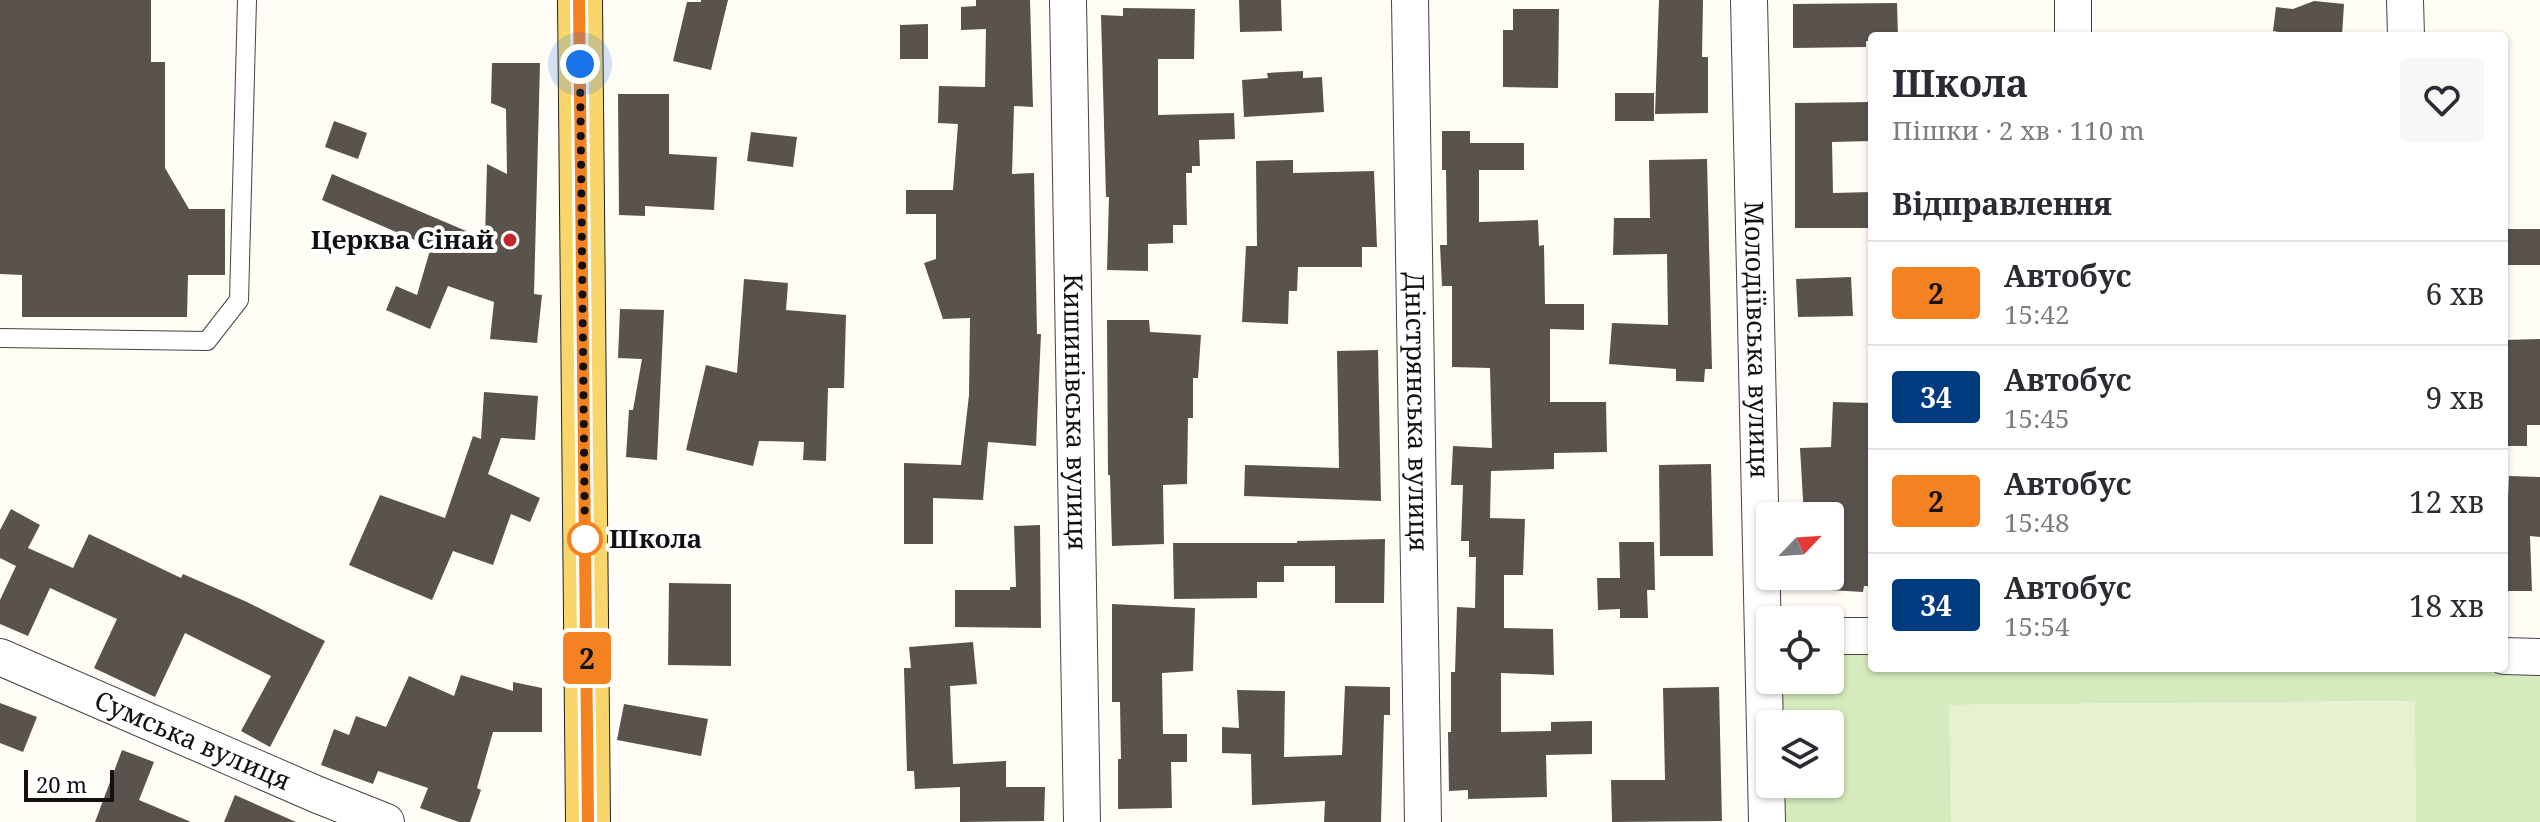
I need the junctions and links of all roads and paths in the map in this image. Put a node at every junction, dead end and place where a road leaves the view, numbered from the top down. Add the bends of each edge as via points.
1 (247, 0) edge
2 (580, 0) edge
3 (1068, 0) edge
4 (1410, 0) edge
5 (1749, 0) edge
6 (2073, 0) edge
7 (2405, 0) edge
8 (2073, 32) edge
9 (2406, 32) edge
10 (0, 338) edge
11 (1765, 606) edge
12 (1844, 636) edge
13 (1868, 636) edge
14 (2508, 656) edge
15 (0, 657) edge
16 (2540, 657) edge
17 (1766, 694) edge
18 (313, 809) edge
19 (386, 822) edge
20 (588, 822) edge
21 (1082, 822) edge
22 (1423, 822) edge
23 (1767, 822) edge

1 - 10 lane via 239,300 207,341
2 - 20 main road
3 - 21 street, Кишинівська вулиця
4 - 22 street, Дністрянська вулиця
5 - 11 street, Молодіївська вулиця
6 - 8 street
7 - 9 street
12 - 13 street
14 - 16 street
15 - 18 street, Сумська вулиця
17 - 23 street, Молодіївська вулиця
18 - 19 street, Сумська вулиця

